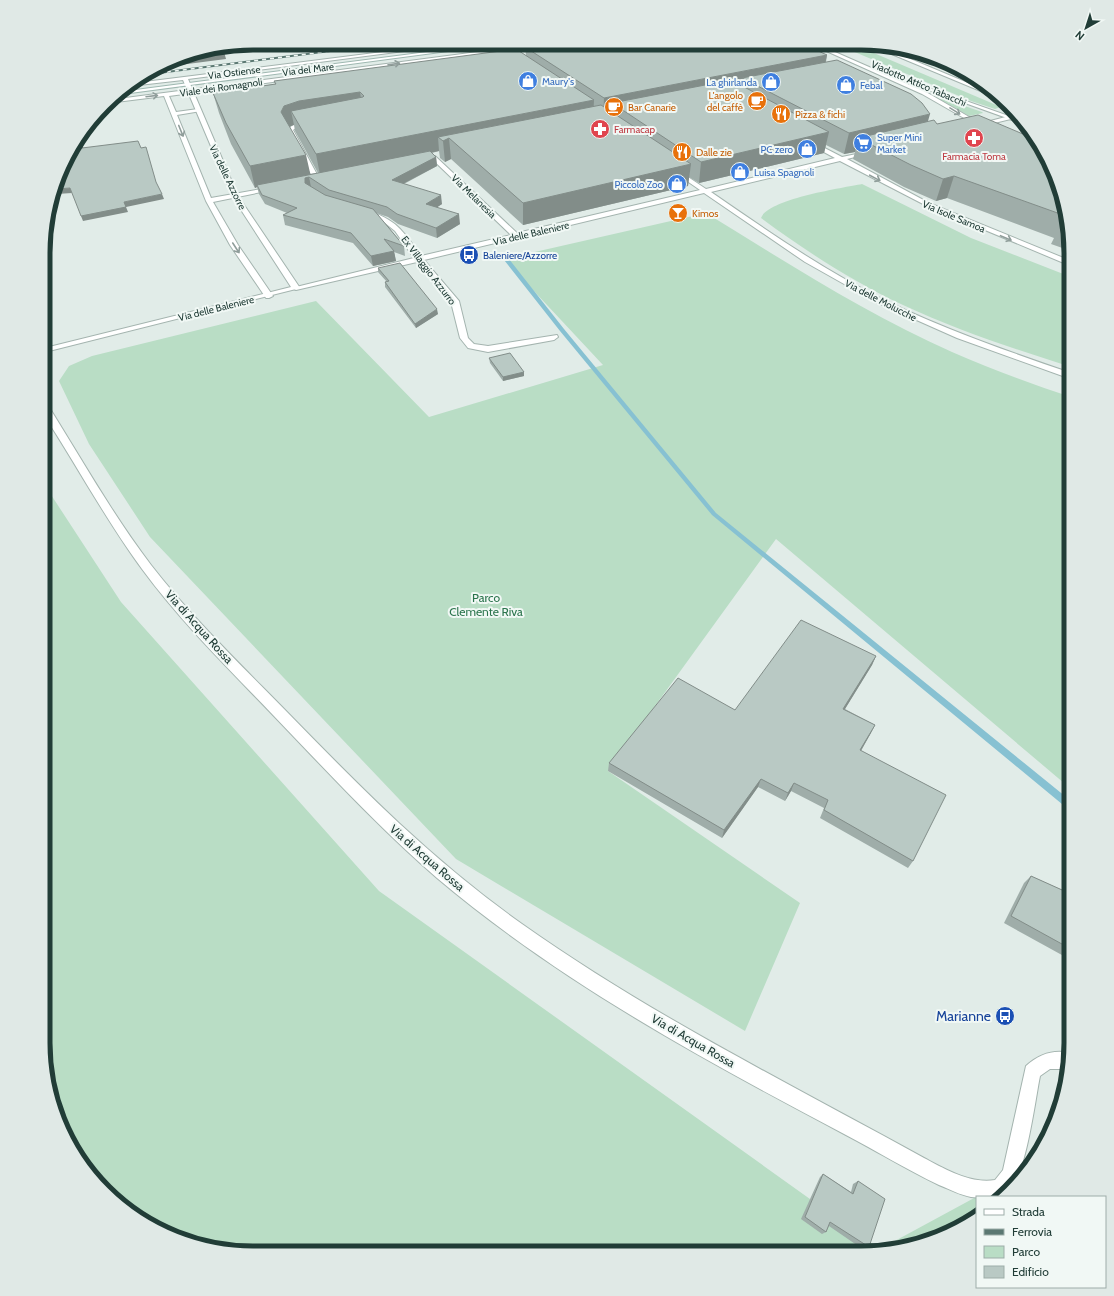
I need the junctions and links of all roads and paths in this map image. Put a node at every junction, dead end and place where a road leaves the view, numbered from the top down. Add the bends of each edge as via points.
1 (407, 50) edge
2 (454, 50) edge
3 (498, 50) joint
4 (827, 50) edge
5 (841, 50) edge
6 (891, 52) edge
7 (917, 58) edge
8 (908, 60) junction
9 (520, 65) edge
10 (185, 78) junction
11 (140, 84) edge
12 (189, 88) junction
13 (986, 92) edge
14 (128, 93) edge
15 (166, 94) junction
16 (118, 101) edge
17 (198, 111) junction
18 (174, 114) junction
19 (1012, 116) edge
20 (1008, 117) junction
21 (1015, 120) edge
22 (318, 122) edge
23 (978, 125) junction
24 (967, 128) edge
25 (990, 131) edge
26 (803, 138) edge
27 (880, 149) edge
28 (440, 155) edge
29 (433, 157) junction
30 (425, 158) edge
31 (840, 159) junction
32 (668, 165) edge
33 (325, 178) edge
34 (317, 180) junction
35 (310, 182) edge
36 (280, 187) edge
37 (707, 192) junction
38 (235, 196) junction
39 (209, 201) junction
40 (354, 209) edge
41 (516, 236) junction
42 (419, 259) junction
43 (1064, 261) edge
44 (296, 288) junction
45 (269, 296) junction
46 (554, 337) dead end
47 (50, 349) edge
48 (1064, 374) edge
49 (50, 416) edge
50 (1063, 1060) edge

1 - 10 street, Via Ostiense
2 - 12 street, Via del Mare
3 - 9 street
12 -> 3 street, Viale dei Romagnoli
4 -> 23 street, Viadotto Attico Tabacchi via 931,97
5 - 20 street, Viadotto Attico Tabacchi via 943,94
6 - 8 street
7 - 8 street
8 - 13 street
10 - 11 street, Via Ostiense
10 - 12 street, Via delle Azzorre
12 - 14 street, Via del Mare
12 - 15 street, Viale dei Romagnoli
12 - 17 street, Via delle Azzorre
16 -> 15 street, Viale dei Romagnoli
15 - 18 street
17 - 18 street
17 - 38 street, Via delle Azzorre
18 -> 39 street
19 - 20 street
20 - 21 street, Viadotto Attico Tabacchi
20 - 23 street
22 - 34 street via 295,126 290,130
23 - 24 street
23 - 25 street, Viadotto Attico Tabacchi
26 - 31 street, Via Isole Samoa
27 - 31 street, Via delle Baleniere
28 - 29 street
29 - 30 street
29 - 41 street, Via Melanesia
31 - 37 street, Via delle Baleniere
31 -> 43 street, Via Isole Samoa via 926,204
32 - 37 street, Via delle Molucche
33 - 34 street
34 - 35 street
36 - 38 street
37 - 41 street, Via delle Baleniere
37 - 48 street, Via delle Molucche via 788,249 882,302 956,335
38 - 39 street
38 - 44 street, Via delle Azzorre
39 -> 45 street via 234,245
40 - 42 street, Ex Villaggio Azzurro via 392,223
41 - 42 street, Via delle Baleniere
42 - 44 street, Via delle Baleniere
42 - 46 street, Ex Villaggio Azzurro via 455,301 464,338 472,346 488,349
44 - 45 street, Via delle Baleniere
45 - 47 street, Via delle Baleniere
49 - 50 street, Via di Acqua Rossa via 131,544 175,601 390,827 426,860 519,932 618,997 705,1048 930,1170 974,1190 988,1192 1001,1188 1010,1176 1032,1072 1040,1064 1051,1059

